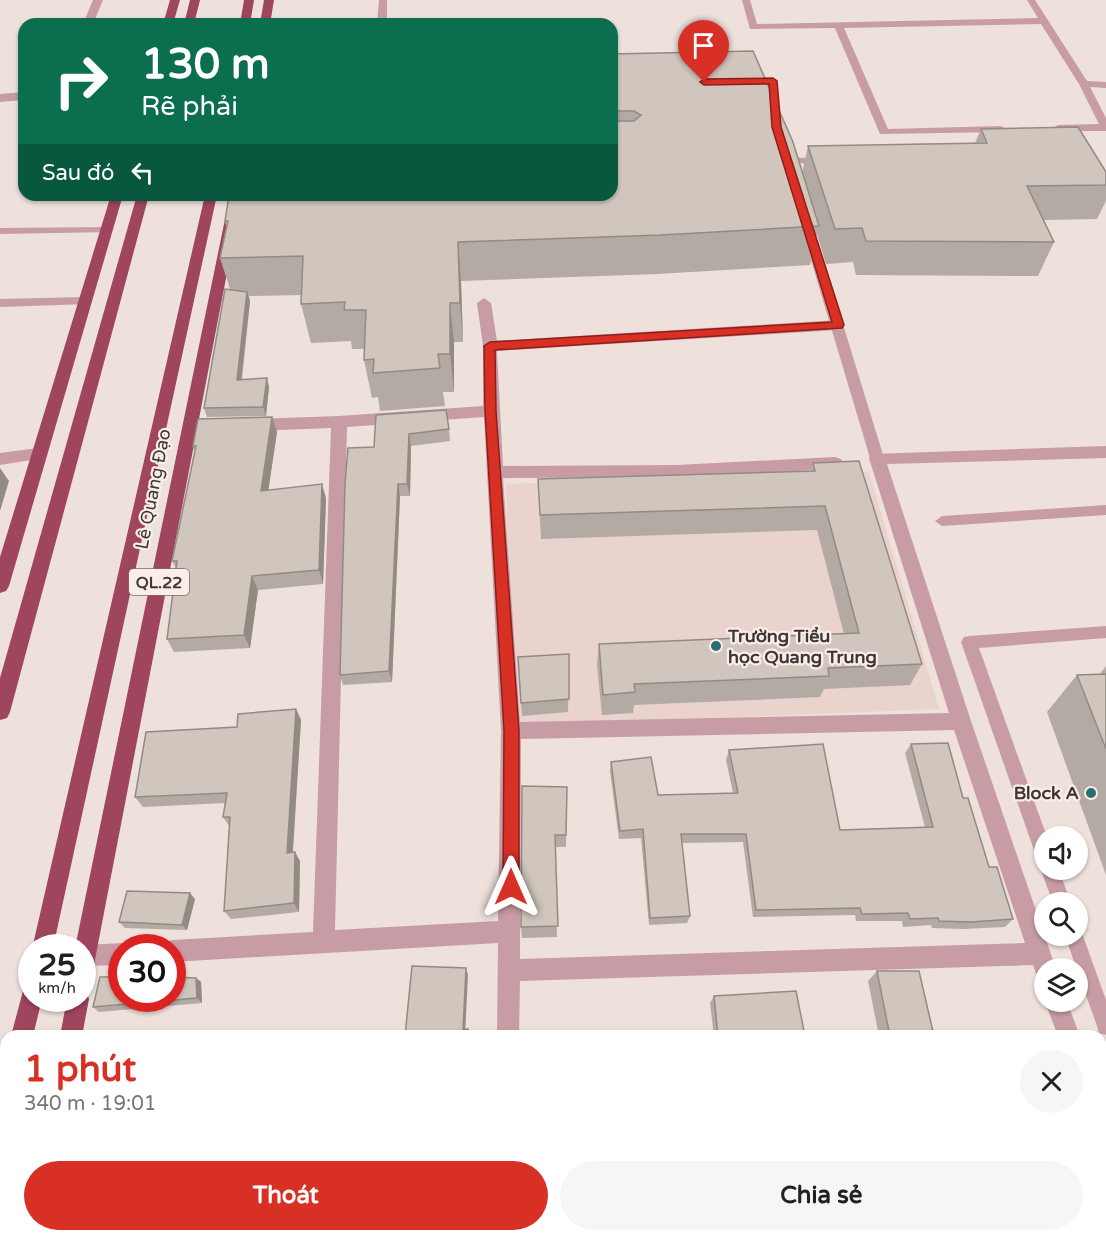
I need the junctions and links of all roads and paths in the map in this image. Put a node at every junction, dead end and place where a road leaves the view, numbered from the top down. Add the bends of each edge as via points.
1 (98, 0) edge
2 (175, 0) edge
3 (195, 0) edge
4 (249, 0) edge
5 (269, 0) edge
6 (383, 0) edge
7 (746, 0) edge
8 (1031, 0) edge
9 (90, 18) edge
10 (170, 18) edge
11 (190, 18) edge
12 (246, 18) edge
13 (267, 18) edge
14 (382, 18) edge
15 (1044, 21) junction
16 (838, 24) junction
17 (738, 81) edge
18 (1084, 84) junction
19 (1106, 85) edge
20 (18, 96) edge
21 (0, 98) edge
22 (776, 127) edge
23 (1047, 128) edge
24 (1105, 128) edge
25 (1012, 129) edge
26 (786, 161) edge
27 (842, 163) edge
28 (115, 201) edge
29 (140, 201) edge
30 (210, 201) edge
31 (235, 201) edge
32 (803, 215) edge
33 (106, 230) junction
34 (0, 231) edge
35 (85, 301) junction
36 (0, 303) edge
37 (484, 303) dead end
38 (838, 325) junction
39 (490, 346) junction
40 (490, 411) junction
41 (339, 422) junction
42 (236, 425) edge
43 (1106, 452) edge
44 (38, 454) junction
45 (877, 458) junction
46 (0, 459) edge
47 (835, 463) edge
48 (495, 472) junction
49 (1106, 510) edge
50 (942, 521) dead end
51 (0, 586) edge
52 (1106, 632) edge
53 (0, 711) edge
54 (961, 721) junction
55 (511, 731) junction
56 (1034, 826) edge
57 (510, 931) junction
58 (45, 934) edge
59 (90, 934) edge
60 (324, 943) junction
61 (1078, 946) edge
62 (186, 950) edge
63 (1041, 958) edge
64 (1034, 961) edge
65 (510, 970) junction
66 (28, 1012) edge
67 (76, 1012) edge
68 (1060, 1012) edge
69 (1106, 1026) edge
70 (23, 1030) edge
71 (72, 1030) edge
72 (508, 1030) edge
73 (1067, 1030) edge

1 - 9 street
2 - 10 highway
3 - 11 highway
4 - 12 highway
5 - 13 highway
6 - 14 lane
7 - 16 lane via 753,27
8 - 15 lane
15 - 16 lane
15 - 18 lane
16 - 25 lane via 884,132
17 - 22 lane via 773,81
18 - 19 lane
18 - 24 lane
20 - 21 street
23 - 24 lane
26 - 27 lane
28 - 33 highway
29 - 53 highway
30 - 58 highway, Lê Quang Đạo / QL.22
31 - 59 highway, Lê Quang Đạo / QL.22 via 196,426
32 - 38 lane
33 - 34 lane
33 - 35 highway
35 - 36 lane
35 - 44 highway
37 - 39 street
38 - 39 street
38 - 45 lane
39 - 40 street
40 - 41 street
40 - 48 street
41 - 42 street
41 - 60 street
43 - 45 street
44 - 46 street
44 - 51 highway
45 - 54 street
47 - 48 street via 676,471
48 - 55 street
49 - 50 lane
52 - 56 lane via 969,642
54 - 55 street
54 - 63 street
55 - 57 street
57 - 60 street
57 - 65 street
60 - 62 street
61 - 69 lane
64 - 65 street
65 - 72 street
66 - 70 highway
67 - 71 highway
68 - 73 street

